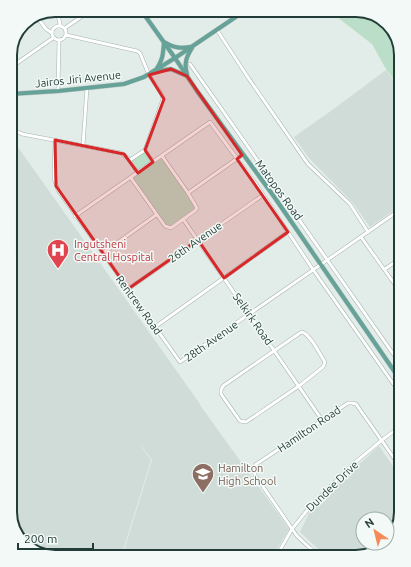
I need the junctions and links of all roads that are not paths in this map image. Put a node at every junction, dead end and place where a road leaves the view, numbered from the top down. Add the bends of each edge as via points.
1 (58, 17) edge
2 (81, 17) edge
3 (146, 17) edge
4 (236, 17) edge
5 (39, 20) edge
6 (60, 26) junction
7 (65, 28) junction
8 (217, 30) junction
9 (52, 33) junction
10 (66, 35) junction
11 (53, 38) junction
12 (59, 40) junction
13 (164, 42) junction
14 (193, 46) junction
15 (175, 58) junction
16 (17, 63) edge
17 (190, 64) dead end
18 (154, 71) junction
19 (149, 75) junction
20 (187, 76) junction
21 (87, 88) junction
22 (58, 91) junction
23 (17, 94) edge
24 (216, 101) junction
25 (208, 107) junction
26 (17, 132) edge
27 (55, 140) junction
28 (83, 145) junction
29 (145, 150) junction
30 (242, 155) junction
31 (162, 156) junction
32 (237, 159) junction
33 (130, 160) junction
34 (153, 162) junction
35 (138, 173) junction
36 (131, 178) junction
37 (188, 193) junction
38 (263, 195) junction
39 (394, 214) edge
40 (156, 215) junction
41 (76, 216) junction
42 (183, 219) junction
43 (288, 232) junction
44 (368, 232) junction
45 (361, 237) junction
46 (198, 240) junction
47 (102, 253) junction
48 (328, 260) junction
49 (394, 263) edge
50 (320, 264) junction
51 (313, 270) junction
52 (385, 270) junction
53 (224, 278) junction
54 (394, 283) edge
55 (128, 289) junction
56 (250, 314) junction
57 (155, 327) junction
58 (274, 350) junction
59 (394, 355) edge
60 (180, 362) joint
61 (394, 371) edge
62 (394, 385) edge
63 (299, 386) junction
64 (322, 420) junction
65 (394, 431) edge
66 (382, 440) junction
67 (394, 458) edge
68 (292, 529) junction
69 (280, 550) edge
70 (313, 550) edge

1 - 6 street
2 - 7 street
3 - 13 main road, Matopos Road
4 - 8 main road, Jairos Jiri Avenue
5 - 9 street
6 - 7 street
6 - 9 street via 54,27
7 - 10 street
8 - 14 main road, Jairos Jiri Avenue
8 - 44 street via 308,164 350,204
9 - 11 street
10 - 12 street via 64,39
10 - 19 street via 139,52
11 - 12 street
11 - 16 street
12 - 22 street
13 - 14 main road via 182,49
13 - 15 main road, Matopos Road
13 - 18 main road via 161,62
14 - 15 main road, Jairos Jiri Avenue
14 - 20 main road via 186,59
15 - 18 main road, Jairos Jiri Avenue
15 - 20 main road, Matopos Road
17 - 24 street
18 - 19 main road, Jairos Jiri Avenue
18 - 20 main road via 171,69
19 - 21 main road, Jairos Jiri Avenue via 124,84
19 - 29 street via 163,99
20 - 25 main road, Matopos Road
21 - 22 main road, Jairos Jiri Avenue
21 - 28 street
22 - 23 main road, Jairos Jiri Avenue
24 - 25 street
24 - 48 street
25 - 30 main road, Matopos Road
26 - 27 street
27 - 28 street
27 - 41 street, Rentrew Road via 54,182
28 - 33 street via 121,154
29 - 33 street
29 - 34 street
30 - 32 street
30 - 50 main road, Matopos Road
31 - 32 street via 210,122
31 - 34 street
31 - 37 street
32 - 37 street
32 - 38 street
33 - 35 street
34 - 35 street
35 - 36 street
36 - 40 street
36 - 41 street
37 - 42 street via 196,210
38 - 43 street
38 - 46 street, 26th Avenue
39 - 44 street, 28th Avenue
40 - 42 street via 168,228
40 - 47 street
41 - 47 street, Rentrew Road
42 - 46 street, Selkirk Road
43 - 51 street
43 - 53 street
44 - 45 street, 28th Avenue
45 - 48 street, 28th Avenue
45 - 52 street
46 - 53 street, Selkirk Road
46 - 55 street, 26th Avenue
47 - 55 street, Rentrew Road
48 - 50 street, 28th Avenue
48 - 59 street
49 - 52 street
50 - 51 street, 28th Avenue
50 - 61 main road, Matopos Road
51 - 56 street, 28th Avenue
51 - 62 street
52 - 54 street
53 - 56 street, Selkirk Road
53 - 57 street
55 - 57 street, Rentrew Road
56 - 58 street, Selkirk Road
56 - 60 street, 28th Avenue
57 - 60 street, Rentrew Road
58 - 63 street, Selkirk Road
58 - 63 street via 300,333 308,336 325,363 322,369
58 - 63 street via 223,386 221,394 240,421 246,422
63 - 64 street, Selkirk Road
64 - 66 street, Hamilton Road via 348,403 355,403
64 - 68 street, Hamilton Road via 256,465 254,470
65 - 66 street, Dundee Drive
66 - 67 street
66 - 68 street, Dundee Drive via 312,504
68 - 69 street, Dundee Drive
68 - 70 street

